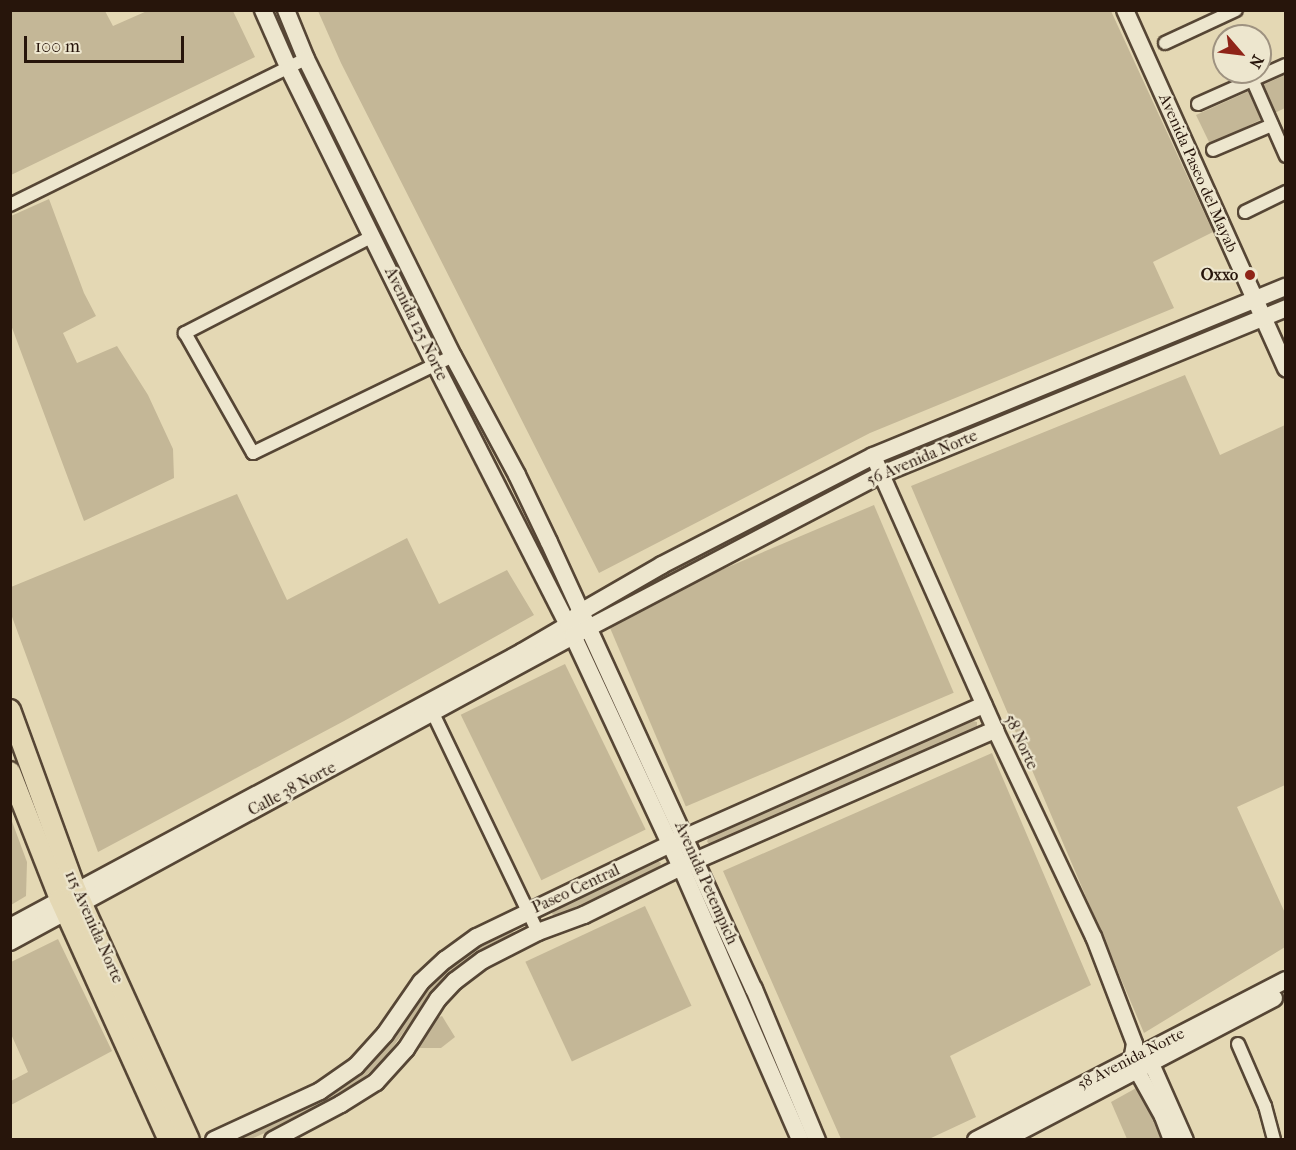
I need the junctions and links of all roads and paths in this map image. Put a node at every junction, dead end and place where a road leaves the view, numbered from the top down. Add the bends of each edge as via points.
1 (263, 10) edge
2 (286, 10) edge
3 (1125, 10) edge
4 (1236, 10) edge
5 (1164, 43) dead end
6 (306, 59) junction
7 (1286, 65) edge
8 (289, 69) junction
9 (1272, 71) edge
10 (1241, 84) edge
11 (1254, 84) edge
12 (1198, 104) dead end
13 (1272, 125) junction
14 (1213, 150) dead end
15 (1286, 156) edge
16 (1286, 192) edge
17 (10, 205) edge
18 (1245, 212) dead end
19 (373, 236) junction
20 (1286, 287) edge
21 (1255, 299) junction
22 (1286, 308) edge
23 (1263, 317) junction
24 (453, 356) junction
25 (436, 366) junction
26 (1286, 369) edge
27 (873, 456) junction
28 (882, 474) junction
29 (549, 542) junction
30 (610, 594) junction
31 (577, 626) junction
32 (984, 705) junction
33 (431, 708) junction
34 (10, 710) edge
35 (995, 730) junction
36 (10, 772) edge
37 (677, 841) junction
38 (688, 864) junction
39 (71, 901) junction
40 (529, 911) junction
41 (10, 927) edge
42 (538, 932) junction
43 (10, 942) edge
44 (1286, 980) edge
45 (1286, 993) edge
46 (1238, 1044) dead end
47 (1139, 1058) junction
48 (169, 1140) edge
49 (189, 1140) edge
50 (214, 1140) edge
51 (273, 1140) edge
52 (800, 1140) edge
53 (817, 1140) edge
54 (976, 1140) edge
55 (1004, 1140) edge
56 (1171, 1140) edge
57 (1185, 1140) edge
58 (1275, 1140) edge

1 - 8 main road, Avenida 125 Norte
2 - 6 main road, Avenida 125 Norte
3 - 21 main road, Avenida Paseo del Mayab
4 - 5 street
6 - 8 street
6 - 24 main road, Avenida 125 Norte
7 - 9 street
8 - 17 street
8 - 19 main road, Avenida 125 Norte
10 - 12 street
11 - 13 street
13 - 14 street
13 - 15 street
16 - 18 street
19 - 25 main road, Avenida 125 Norte
19 - 25 street via 185,333 253,453
20 - 21 main road, 56 Avenida Norte
21 - 23 main road, Avenida Paseo del Mayab
21 - 27 main road, 56 Avenida Norte
22 - 23 main road, 56 Avenida Norte
23 - 26 main road, Avenida Paseo del Mayab
23 - 28 main road, 56 Avenida Norte
24 - 25 street
24 - 29 main road, Avenida 125 Norte
25 - 31 main road, Avenida 125 Norte
27 - 28 street, 58 Norte
27 - 30 main road, 56 Avenida Norte
28 - 31 main road, 56 Avenida Norte
28 - 32 street, 58 Norte
29 - 30 main road, 56 Avenida Norte via 559,550 586,598
29 - 31 main road, Avenida 125 Norte
30 - 31 main road, 56 Avenida Norte
31 - 33 main road, Calle 38 Norte
31 - 37 main road, Avenida Petempich
32 - 35 street, 58 Norte
32 - 37 main road, Paseo Central
33 - 39 main road, Calle 38 Norte
33 - 40 street
34 - 39 main road, 115 Avenida Norte
35 - 38 main road, Paseo Central
35 - 47 street, 58 Norte via 1093,936
36 - 39 main road, 115 Avenida Norte
37 - 38 main road, Avenida Petempich
37 - 40 main road, Paseo Central
38 - 42 main road, Paseo Central via 584,915
38 - 52 main road, Avenida Petempich
38 - 53 main road, Avenida Petempich via 754,989
39 - 41 main road, Calle 38 Norte
39 - 43 main road, Calle 38 Norte
39 - 48 main road, 115 Avenida Norte
39 - 49 main road, 115 Avenida Norte
40 - 42 street
40 - 50 main road, Paseo Central via 477,937 445,960 421,982 385,1034 356,1066 320,1091
42 - 51 main road, Paseo Central via 483,960 455,981 438,999 405,1049 375,1082
44 - 47 main road, 58 Avenida Norte
45 - 47 main road, 58 Avenida Norte
46 - 58 street
47 - 54 main road, 58 Avenida Norte
47 - 55 main road, 58 Avenida Norte
47 - 56 street, 58 Norte
47 - 57 street, 58 Norte

